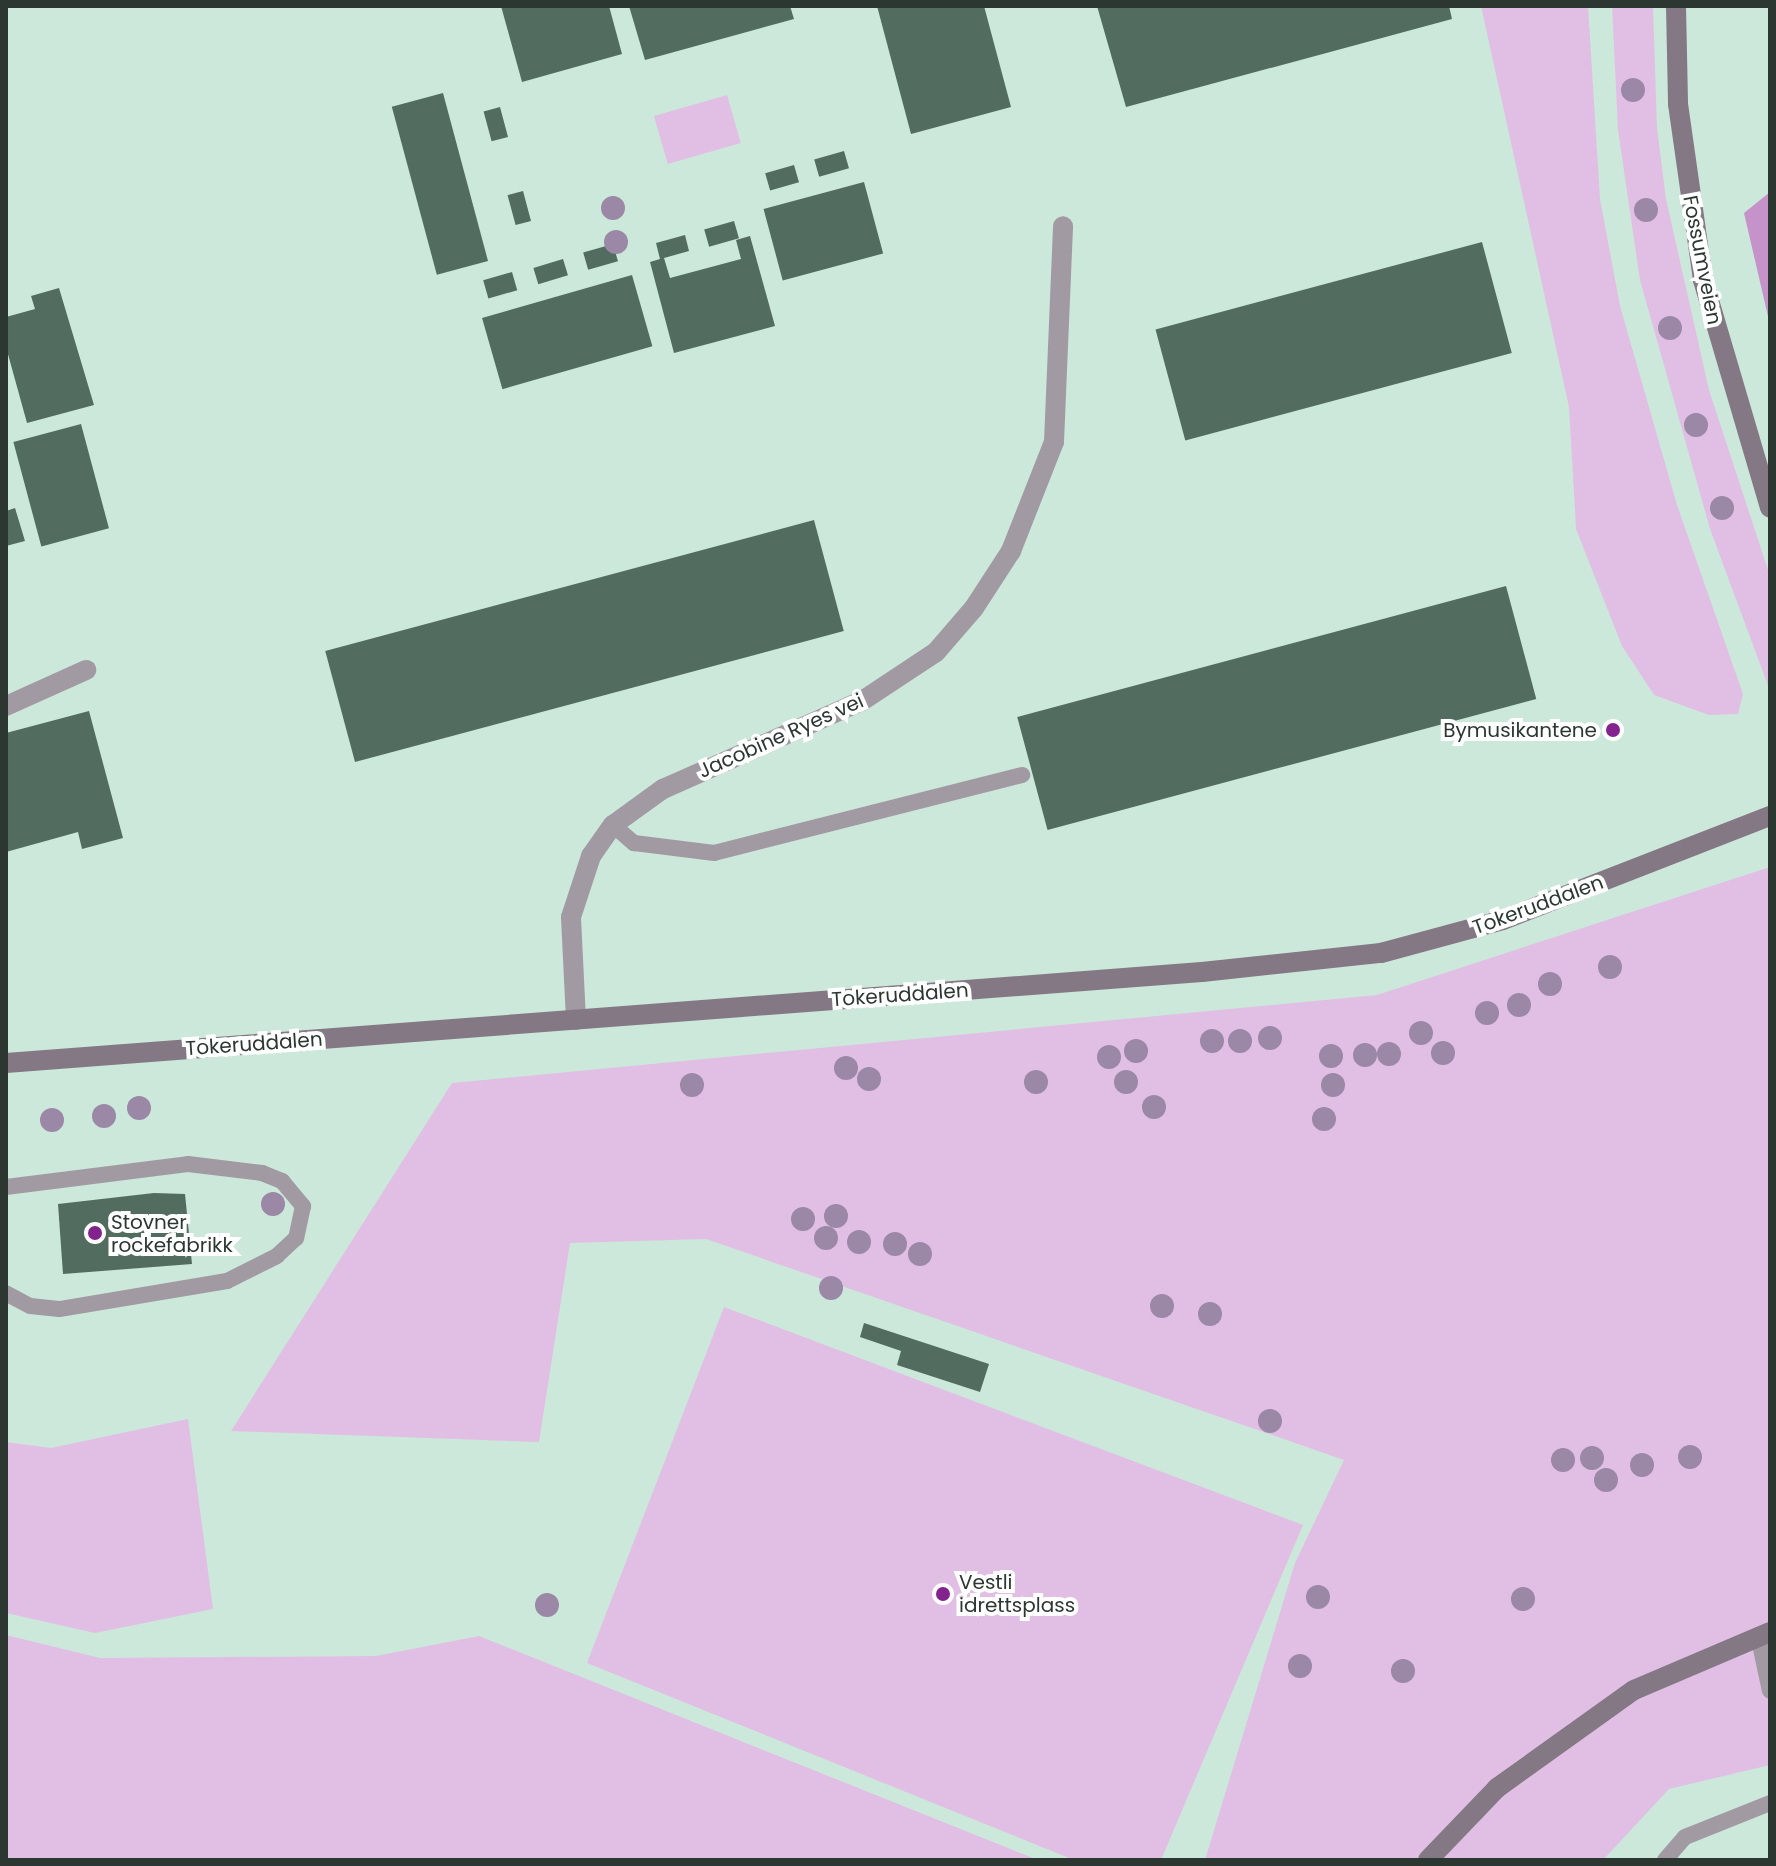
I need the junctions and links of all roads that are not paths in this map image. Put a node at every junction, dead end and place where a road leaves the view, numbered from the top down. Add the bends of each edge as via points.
1 (1676, 6) edge
2 (1063, 226) dead end
3 (1770, 507) edge
4 (86, 670) dead end
5 (6, 706) edge
6 (1022, 775) dead end
7 (1770, 816) edge
8 (613, 825) junction
9 (576, 1020) junction
10 (6, 1063) edge
11 (6, 1187) edge
12 (6, 1293) edge
13 (1764, 1634) edge
14 (1770, 1691) edge
15 (1770, 1803) edge
16 (1428, 1860) edge
17 (1665, 1860) edge

1 - 3 street, Fossumveien via 1678,104 1703,280
2 - 8 street, Jacobine Ryes vei via 1054,442 1011,551 974,608 936,652 862,701 663,789
4 - 5 street
6 - 8 lane via 714,853 634,843
7 - 9 street, Tokeruddalen via 1503,920 1381,953 1202,972
8 - 9 street, Jacobine Ryes vei via 591,856 571,917
9 - 10 street, Tokeruddalen
11 - 12 lane via 188,1164 262,1173 295,1191 303,1206 296,1238 277,1256 227,1281 59,1309 30,1306
13 - 14 lane
13 - 16 street via 1634,1690 1497,1788
15 - 17 lane via 1685,1837

